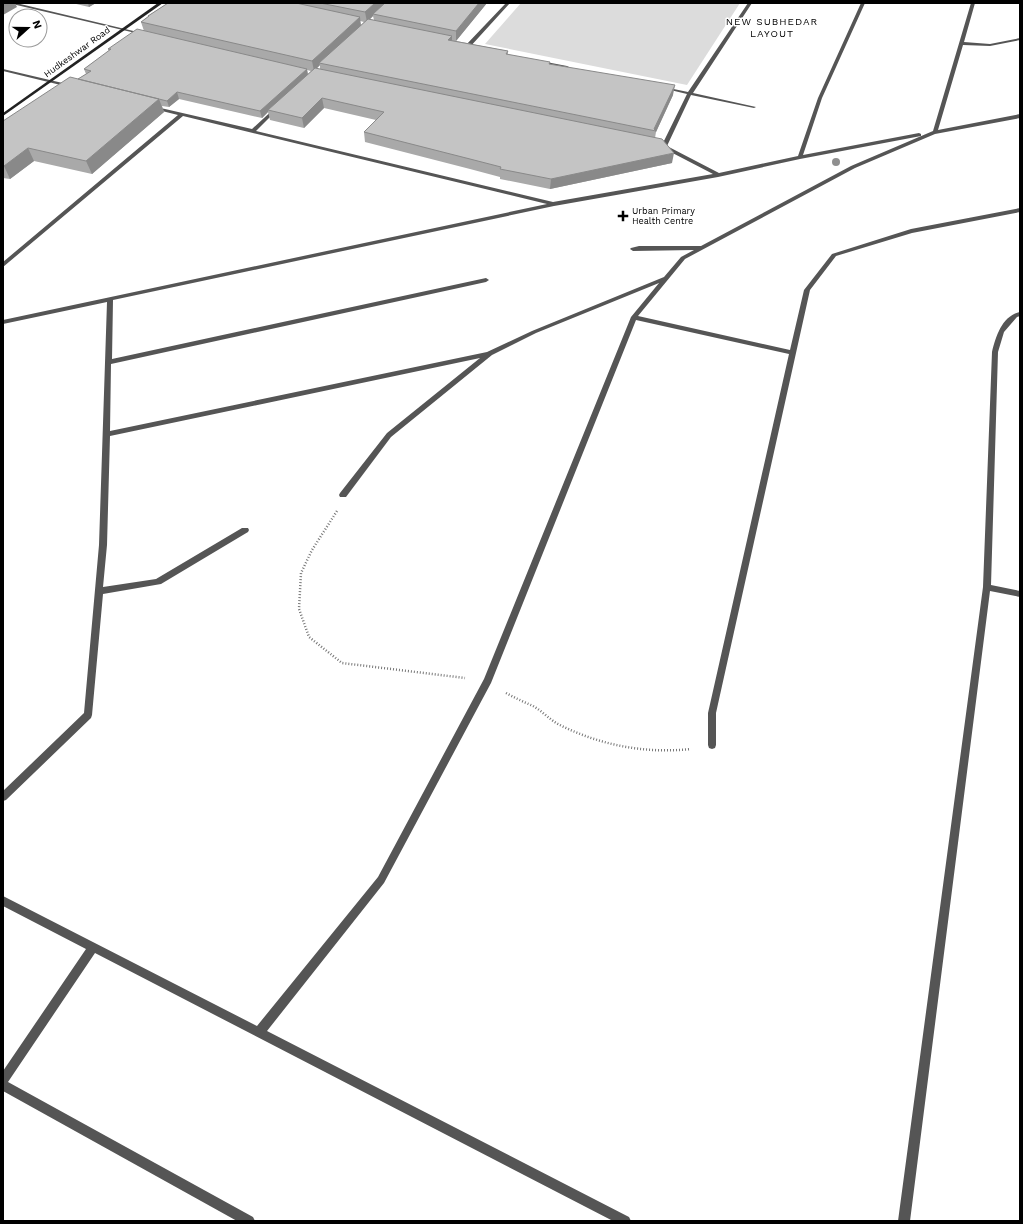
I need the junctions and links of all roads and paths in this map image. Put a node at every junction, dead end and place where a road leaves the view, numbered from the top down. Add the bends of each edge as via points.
1 (10, 3) edge
2 (37, 3) edge
3 (161, 3) edge
4 (508, 3) edge
5 (750, 3) edge
6 (863, 3) edge
7 (973, 3) edge
8 (30, 7) junction
9 (122, 29) junction
10 (153, 36) edge
11 (1020, 40) edge
12 (961, 43) junction
13 (460, 45) edge
14 (467, 47) junction
15 (475, 48) edge
16 (536, 61) edge
17 (575, 69) edge
18 (3, 70) edge
19 (50, 81) junction
20 (659, 86) edge
21 (73, 87) edge
22 (690, 93) junction
23 (143, 104) edge
24 (280, 105) edge
25 (754, 107) dead end
26 (182, 114) junction
27 (3, 115) edge
28 (1020, 116) edge
29 (253, 131) junction
30 (935, 132) junction
31 (656, 146) edge
32 (664, 147) junction
33 (800, 157) junction
34 (718, 175) junction
35 (554, 204) junction
36 (1020, 210) edge
37 (702, 248) junction
38 (633, 249) dead end
39 (3, 265) edge
40 (666, 278) junction
41 (486, 280) dead end
42 (110, 299) junction
43 (1020, 314) edge
44 (634, 317) junction
45 (3, 322) edge
46 (490, 353) junction
47 (793, 353) junction
48 (109, 362) junction
49 (107, 434) junction
50 (343, 495) joint
51 (245, 530) dead end
52 (987, 587) junction
53 (99, 591) junction
54 (1020, 594) edge
55 (488, 680) junction
56 (712, 745) joint
57 (3, 797) edge
58 (3, 901) edge
59 (93, 947) junction
60 (259, 1032) junction
61 (3, 1080) edge
62 (3, 1085) edge
63 (249, 1221) edge
64 (625, 1221) edge
65 (904, 1221) edge

1 - 8 street
2 - 8 street
3 - 9 main road, Hudkeshwar Road
4 - 14 street
5 - 22 street
6 - 33 street via 820,98
7 - 12 street
8 - 9 street
9 - 10 street
9 - 19 main road, Hudkeshwar Road
11 - 12 street via 990,45
12 - 30 street
13 - 14 street
14 - 15 street
16 - 17 street
18 - 19 street
19 - 21 street
19 - 27 main road, Hudkeshwar Road
20 - 22 street
22 - 25 street
22 - 32 street
23 - 26 street
24 - 29 street
26 - 29 street
26 - 39 street
28 - 30 street
29 - 35 street
30 - 33 street
30 - 37 street via 853,167
31 - 32 street
32 - 34 street
33 - 34 street
34 - 35 street
35 - 42 street
36 - 47 street via 911,231 834,255 807,290
37 - 38 street
37 - 40 street via 683,258
40 - 44 street
40 - 46 street via 534,332
41 - 48 street
42 - 45 street
42 - 48 street
43 - 52 street via 1015,315 1001,331 995,352
44 - 47 street
44 - 55 street
46 - 49 street
46 - 50 street via 389,435
47 - 56 street via 712,713
48 - 49 street
49 - 53 street
50 - 55 path via 301,573 299,609 309,637 342,663
51 - 53 street via 158,582
52 - 54 street
52 - 65 street
53 - 57 street via 88,715
55 - 56 path via 518,700 536,708 557,724 600,742 674,752
55 - 60 street via 381,880
58 - 59 street
59 - 60 street
59 - 61 street
60 - 64 street
62 - 63 street

